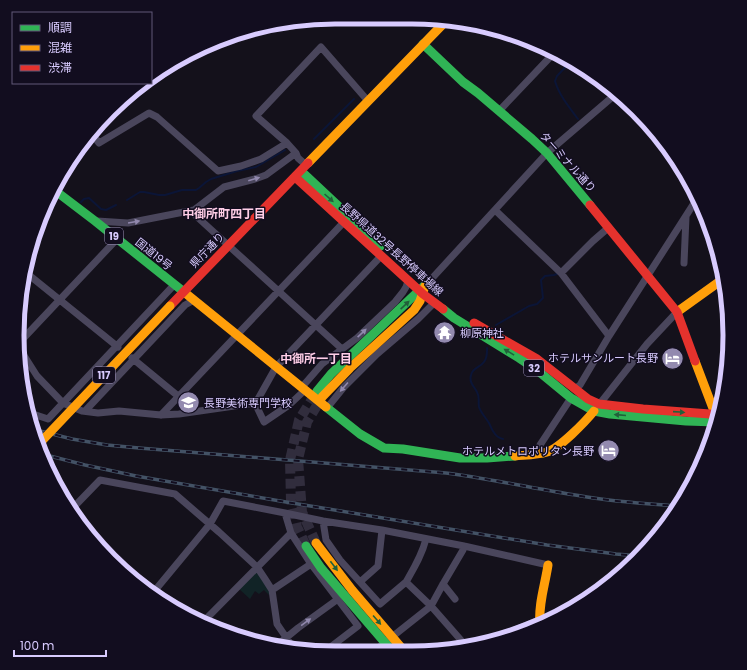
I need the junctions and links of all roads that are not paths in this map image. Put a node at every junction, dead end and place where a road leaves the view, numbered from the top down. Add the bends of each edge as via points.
1 (441, 26) edge
2 (422, 44) junction
3 (551, 56) edge
4 (612, 97) edge
5 (368, 101) junction
6 (499, 111) junction
7 (95, 138) edge
8 (287, 143) junction
9 (296, 153) junction
10 (546, 153) junction
11 (301, 171) junction
12 (58, 193) edge
13 (694, 204) edge
14 (194, 210) junction
15 (495, 210) junction
16 (686, 216) junction
17 (95, 221) junction
18 (344, 222) junction
19 (608, 228) junction
20 (117, 239) junction
21 (228, 246) junction
22 (381, 256) junction
23 (684, 263) dead end
24 (561, 273) junction
25 (30, 276) edge
26 (648, 277) junction
27 (408, 281) junction
28 (718, 283) edge
29 (174, 285) junction
30 (278, 291) junction
31 (422, 291) junction
32 (184, 292) junction
33 (60, 300) junction
34 (194, 300) junction
35 (434, 303) junction
36 (677, 312) junction
37 (315, 325) junction
38 (237, 334) junction
39 (609, 336) junction
40 (24, 338) edge
41 (117, 347) junction
42 (342, 349) junction
43 (25, 357) edge
44 (133, 359) junction
45 (276, 367) junction
46 (304, 389) junction
47 (320, 394) tunnel mouth
48 (573, 394) junction
49 (178, 396) junction
50 (63, 403) junction
51 (254, 403) junction
52 (597, 407) junction
53 (328, 408) junction
54 (714, 408) edge
55 (85, 411) junction
56 (35, 415) edge
57 (161, 415) junction
58 (711, 417) edge
59 (43, 440) edge
60 (537, 454) junction
61 (75, 506) edge
62 (285, 513) junction
63 (323, 521) junction
64 (210, 524) junction
65 (382, 530) junction
66 (291, 533) junction
67 (426, 539) junction
68 (316, 543) tunnel mouth
69 (306, 546) tunnel mouth
70 (464, 546) junction
71 (311, 564) junction
72 (548, 565) joint
73 (257, 567) junction
74 (360, 582) junction
75 (406, 582) junction
76 (443, 584) junction
77 (156, 589) edge
78 (272, 590) junction
79 (338, 599) junction
80 (455, 599) dead end
81 (431, 606) junction
82 (207, 618) edge
83 (540, 618) edge
84 (286, 638) junction
85 (389, 640) junction
86 (282, 641) edge
87 (289, 642) edge
88 (462, 642) edge
89 (332, 646) edge
90 (381, 646) edge
91 (391, 646) edge
92 (397, 646) edge

1 - 2 main road, 県庁通り
2 - 5 main road, 県庁通り
2 - 6 main road, ターミナル通り
3 - 6 street
4 - 10 street
5 - 8 street via 321,47 256,116
5 - 11 main road, 県庁通り
6 - 10 main road, ターミナル通り
7 - 8 street via 99,143 149,113 157,117 218,172 261,159
8 - 9 street
9 - 11 street
14 -> 9 street via 224,187 266,175
10 - 15 street
10 - 19 main road, ターミナル通り
11 - 18 main road, 長野県道32号長野停車場線 / 32
11 - 21 main road, 県庁通り
11 -> 31 main road, 長野県道32号長野停車場線 / 32
12 - 17 main road, 国道19号 / 19
13 - 16 street
17 -> 14 street via 128,223
14 - 21 street via 195,215
15 - 24 street
15 - 31 street
16 - 23 street
16 - 26 street
17 - 20 main road, 国道19号 / 19
18 - 22 main road, 長野県道32号長野停車場線 / 32
18 - 30 street
19 - 24 street
19 - 26 main road, ターミナル通り
20 - 29 main road, 国道19号 / 19
20 - 33 street
21 - 30 street
21 - 32 main road, 県庁通り
22 - 27 main road, 長野県道32号長野停車場線 / 32
22 - 37 street
24 - 39 street
25 - 33 street
26 - 36 main road, ターミナル通り
26 - 39 street
27 - 31 main road, 長野県道32号長野停車場線 / 32
42 -> 27 street via 395,302
28 - 36 main road
29 - 32 main road, 国道19号 / 19
29 - 41 street
30 - 37 street
30 - 38 street
31 - 35 main road, 長野県道32号長野停車場線 / 32
31 - 47 main road via 331,374
31 - 48 main road, 長野県道32号長野停車場線 / 32 via 538,359
32 - 34 main road, 国道19号
32 - 59 main road, 県庁通り / 117, bridge
33 - 40 street
33 - 41 street
34 - 38 main road, 国道19号
34 - 44 street via 185,305
48 -> 35 main road, 長野県道32号長野停車場線 / 32
35 -> 53 street via 372,358
36 - 52 street via 647,344
36 - 54 main road, ターミナル通り
37 - 42 street
37 - 45 street
38 - 45 main road, 国道19号
38 - 49 street
39 - 48 street
41 - 50 street
42 - 46 street via 322,364
43 - 50 street via 37,376
44 - 49 street
44 - 55 street
45 - 46 main road, 国道19号
45 - 51 street
46 - 51 street via 289,405 264,422
46 - 53 main road, 国道19号
48 - 52 main road, 長野県道32号長野停車場線 / 32 via 588,399
48 - 60 street via 540,445
49 - 57 street
50 - 55 street
50 - 56 street via 48,419
51 - 57 street
52 - 58 main road, 長野県道32号長野停車場線 / 32 via 610,414 659,419
52 - 60 main road, 国道19号 via 580,427 558,446 548,452
53 - 60 main road, 国道19号 via 360,434 384,448 460,458
55 - 57 street
61 - 64 street via 100,480 175,494
62 - 63 street
62 - 64 street via 223,501
62 - 66 street
63 - 65 street
63 - 74 street via 326,540
64 - 73 street
64 - 77 street
65 - 67 street
65 - 74 street via 378,566
66 - 71 street
66 - 73 street
67 - 70 street
67 - 75 street via 418,561
68 -> 85 main road
69 - 85 main road via 321,568
70 - 72 street
70 - 76 street
71 - 78 street
71 - 79 street
72 - 83 main road
73 - 78 street
73 - 82 street
74 - 75 street via 380,604
75 - 81 street
76 - 80 street
76 - 81 street
78 - 84 street via 277,624
84 -> 79 street
79 - 89 street via 358,626
81 - 85 street
81 - 88 street
84 - 86 street
84 - 87 street
85 - 90 street
85 - 91 main road
85 - 92 main road

